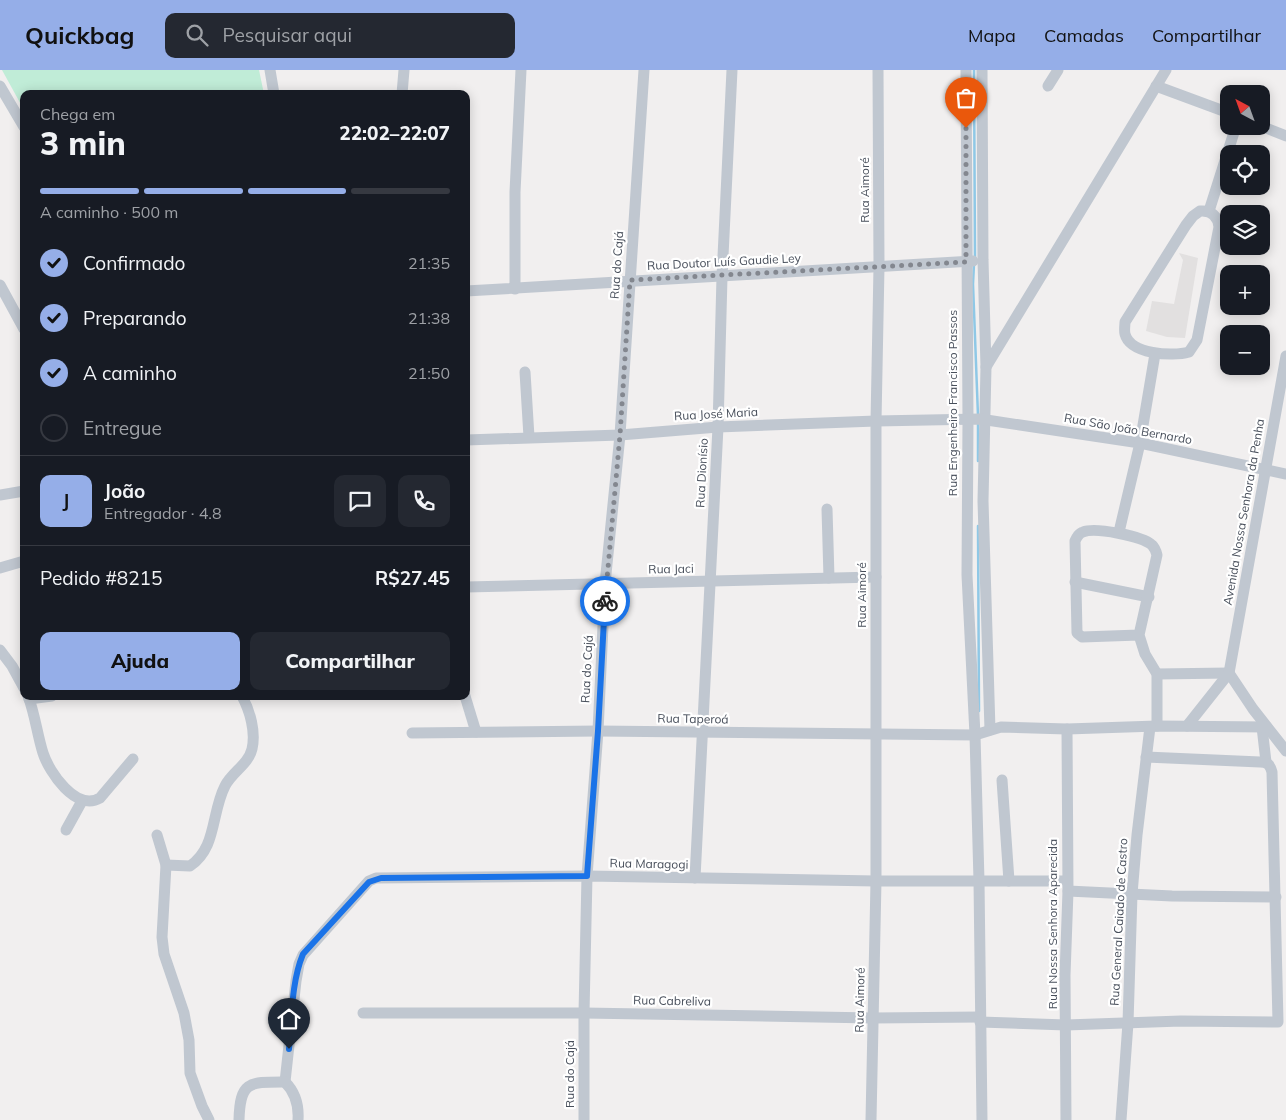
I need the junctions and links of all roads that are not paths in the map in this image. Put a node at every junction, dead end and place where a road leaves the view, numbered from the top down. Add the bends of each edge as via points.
1 (270, 70) edge
2 (404, 70) edge
3 (521, 70) edge
4 (644, 70) edge
5 (732, 70) edge
6 (878, 70) edge
7 (966, 70) edge
8 (982, 70) edge
9 (1058, 70) edge
10 (1166, 70) edge
11 (0, 86) edge
12 (1048, 86) dead end
13 (1156, 86) junction
14 (273, 90) edge
15 (402, 90) edge
16 (1220, 110) edge
17 (20, 120) edge
18 (1270, 130) edge
19 (1233, 135) edge
20 (1286, 136) edge
21 (1209, 211) junction
22 (974, 261) junction
23 (879, 267) junction
24 (722, 276) junction
25 (630, 280) junction
26 (0, 285) edge
27 (515, 289) junction
28 (470, 291) edge
29 (20, 322) edge
30 (1155, 354) junction
31 (1286, 356) edge
32 (986, 367) junction
33 (525, 372) dead end
34 (976, 420) junction
35 (876, 421) junction
36 (718, 427) junction
37 (620, 435) junction
38 (530, 437) junction
39 (470, 440) edge
40 (1140, 443) junction
41 (1266, 470) junction
42 (1286, 474) edge
43 (20, 492) edge
44 (0, 495) edge
45 (827, 509) dead end
46 (1119, 532) junction
47 (20, 562) edge
48 (0, 568) edge
49 (876, 577) junction
50 (829, 578) junction
51 (709, 582) junction
52 (1075, 582) junction
53 (606, 584) junction
54 (470, 587) edge
55 (1149, 597) junction
56 (1139, 635) junction
57 (0, 650) edge
58 (1229, 673) junction
59 (1157, 674) junction
60 (20, 680) edge
61 (29, 700) edge
62 (244, 700) edge
63 (466, 700) edge
64 (1154, 726) junction
65 (1187, 726) junction
66 (1265, 727) junction
67 (1067, 729) junction
68 (990, 730) junction
69 (598, 731) junction
70 (476, 732) junction
71 (412, 733) dead end
72 (703, 733) junction
73 (876, 735) junction
74 (975, 735) junction
75 (1286, 751) edge
76 (1146, 757) junction
77 (133, 759) dead end
78 (1263, 762) junction
79 (1002, 780) dead end
80 (82, 801) junction
81 (66, 830) dead end
82 (157, 835) dead end
83 (166, 865) junction
84 (587, 876) junction
85 (695, 878) junction
86 (979, 881) junction
87 (1009, 881) junction
88 (876, 882) junction
89 (1067, 886) junction
90 (1132, 894) junction
91 (1276, 897) junction
92 (584, 1013) junction
93 (364, 1014) dead end
94 (873, 1018) junction
95 (980, 1020) junction
96 (1128, 1023) junction
97 (1066, 1025) junction
98 (285, 1082) junction
99 (209, 1120) edge
100 (238, 1120) edge
101 (298, 1120) edge
102 (584, 1120) edge
103 (871, 1120) edge
104 (982, 1120) edge
105 (1066, 1120) edge
106 (1121, 1120) edge

1 - 14 street
2 - 15 street
3 - 27 street via 514,207
4 - 25 street, Rua do Cajá
5 - 24 street, Rua Dionísio
6 - 23 street, Rua Aimoré
7 - 22 street, Rua Engenheiro Francisco Passos
8 - 22 street, Rua Engenheiro Francisco Passos
9 - 12 street
10 - 13 street
11 - 17 street
13 - 16 street
13 - 32 street
18 - 20 street
19 - 21 street
21 - 30 street via 1218,219 1219,227 1197,340 1189,352 1181,355
21 - 30 street via 1200,210 1186,225 1125,322 1124,332 1129,341
22 - 23 street, Rua Doutor Luís Gaudie Ley
22 - 32 street, Rua Engenheiro Francisco Passos
22 - 34 street, Rua Engenheiro Francisco Passos
23 - 24 street, Rua Doutor Luís Gaudie Ley
23 - 35 street, Rua Aimoré
24 - 25 street, Rua Doutor Luís Gaudie Ley
24 - 36 street, Rua Dionísio
25 - 27 street, Rua Doutor Luís Gaudie Ley
25 - 37 street, Rua do Cajá
26 - 29 street
27 - 28 street, Rua Doutor Luís Gaudie Ley
30 - 40 street
31 - 41 street, Avenida Nossa Senhora da Penha
32 - 34 street, Rua Engenheiro Francisco Passos
33 - 38 street
34 - 35 street, Rua José Maria
34 - 40 street, Rua São João Bernardo
34 - 68 street, Rua Engenheiro Francisco Passos via 983,501
34 - 74 street, Rua Engenheiro Francisco Passos via 967,575
35 - 36 street, Rua José Maria
35 - 49 street, Rua Aimoré
36 - 37 street, Rua José Maria
36 - 51 street, Rua Dionísio
37 - 38 street, Rua José Maria
37 - 53 street, Rua do Cajá
38 - 39 street, Rua José Maria
40 - 41 street, Rua São João Bernardo
40 - 46 street
41 - 42 street, Rua São João Bernardo
41 - 58 street, Avenida Nossa Senhora da Penha
43 - 44 street
45 - 50 street
46 - 52 street via 1083,531 1078,536 1075,541
46 - 55 street via 1149,543 1156,550
47 - 48 street
49 - 50 street, Rua Jaci
49 - 73 street, Rua Aimoré
50 - 51 street, Rua Jaci
51 - 53 street, Rua Jaci
51 - 72 street, Rua Dionísio
52 - 55 street
52 - 56 street via 1077,633 1080,636
53 - 54 street, Rua Jaci
53 - 69 street, Rua do Cajá
55 - 56 street
56 - 59 street via 1145,654
57 - 60 street
58 - 59 street
58 - 65 street
58 - 66 street
59 - 64 street, Rua General Caiado de Castro
61 - 80 street via 50,770
62 - 83 street via 252,720 252,749 248,759 225,786 204,854 190,866
63 - 70 street
64 - 65 street, Rua Taperoá
64 - 67 street, Rua Taperoá
64 - 76 street, Rua General Caiado de Castro
65 - 66 street, Rua Taperoá
66 - 75 street
66 - 78 street
67 - 68 street, Rua Taperoá via 1001,727
67 - 89 street, Rua Nossa Senhora Aparecida
68 - 74 street, Rua Taperoá
69 - 70 street, Rua Taperoá
69 - 72 street, Rua Taperoá
69 - 84 street, Rua do Cajá
70 - 71 street, Rua Taperoá
72 - 73 street, Rua Taperoá
72 - 85 street, Rua Dionísio
73 - 74 street, Rua Taperoá
73 - 88 street, Rua Aimoré
74 - 86 street, Rua Engenheiro Francisco Passos
76 - 78 street
76 - 90 street, Rua General Caiado de Castro
77 - 80 street via 100,798 94,802
78 - 91 street via 1270,766 1272,772
79 - 87 street
80 - 81 street
82 - 83 street
83 - 99 street via 162,937 168,970 184,1013 190,1074
84 - 85 street, Rua Maragogi
84 - 92 street, Rua do Cajá
84 - 98 street, Rua Maragogi via 381,878 369,882 303,954 296,981
85 - 88 street, Rua Maragogi
86 - 87 street, Rua Maragogi
86 - 88 street, Rua Maragogi
86 - 95 street, Rua Engenheiro Francisco Passos
87 - 89 street, Rua Maragogi
88 - 94 street, Rua Aimoré
89 - 90 street, Rua Maragogi
89 - 97 street, Rua Nossa Senhora Aparecida
90 - 91 street, Rua Maragogi
90 - 96 street, Rua General Caiado de Castro
91 - 96 street, Rua Cabreliva via 1278,1022 1181,1020
92 - 93 street, Rua Cabreliva
92 - 94 street, Rua Cabreliva
92 - 102 street, Rua do Cajá
94 - 95 street, Rua Cabreliva
94 - 103 street, Rua Aimoré
95 - 97 street, Rua Cabreliva
95 - 104 street, Rua Engenheiro Francisco Passos
96 - 97 street, Rua Cabreliva
96 - 106 street, Rua General Caiado de Castro
97 - 105 street, Rua Nossa Senhora Aparecida
98 - 100 street via 265,1082 246,1087 240,1096
98 - 101 street via 297,1101

